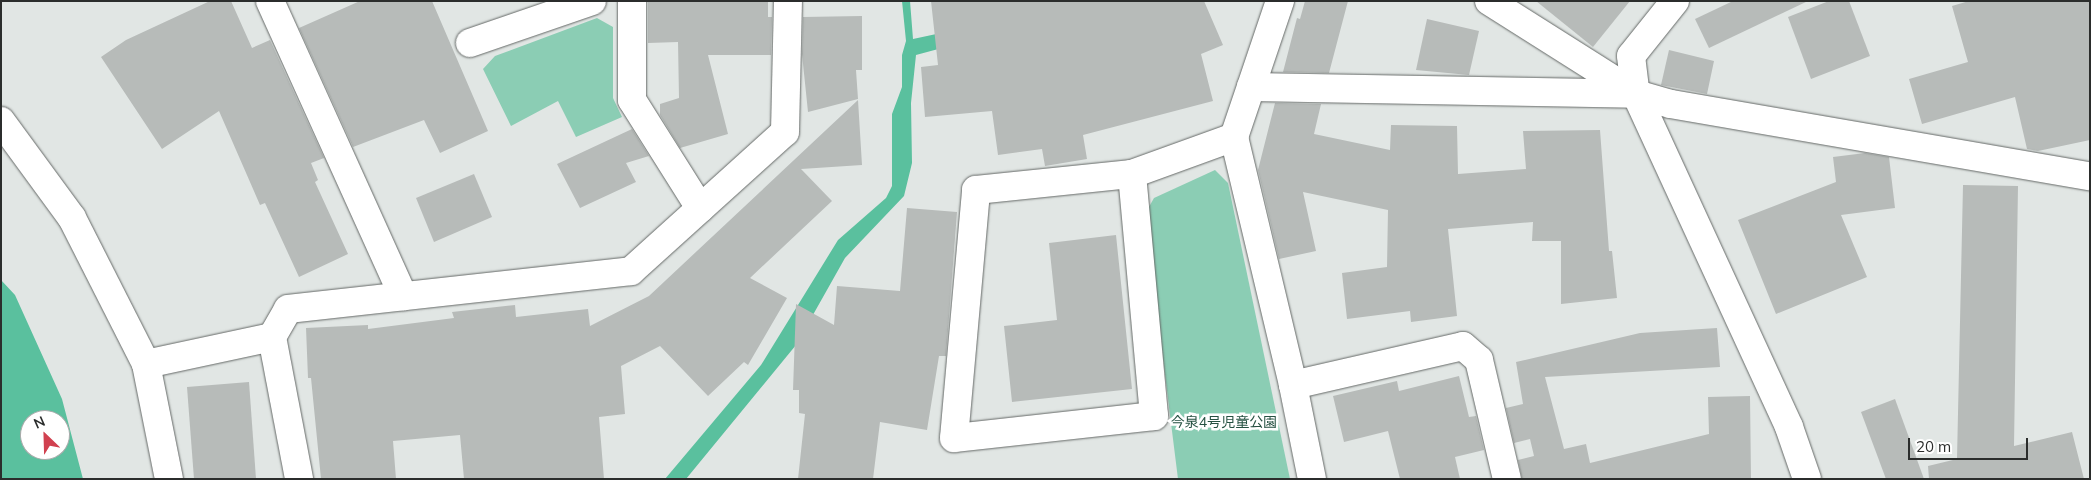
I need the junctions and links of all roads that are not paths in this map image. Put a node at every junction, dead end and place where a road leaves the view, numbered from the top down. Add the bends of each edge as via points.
1 (270, 1) edge
2 (592, 1) edge
3 (632, 1) edge
4 (788, 1) edge
5 (1280, 1) edge
6 (1489, 1) edge
7 (1675, 1) edge
8 (470, 43) dead end
9 (1251, 87) junction
10 (1636, 94) junction
11 (1, 121) edge
12 (1234, 137) junction
13 (1132, 174) junction
14 (2090, 176) edge
15 (700, 208) junction
16 (403, 296) junction
17 (272, 337) junction
18 (146, 364) junction
19 (1293, 385) junction
20 (169, 479) edge
21 (299, 479) edge
22 (1312, 479) edge
23 (1507, 479) edge
24 (1807, 479) edge

1 - 16 street
2 - 8 street
3 - 15 street via 632,100
4 - 15 street via 785,132
5 - 9 street
6 - 10 street
7 - 10 street via 1631,56
9 - 10 street
9 - 12 street
10 - 14 street via 1671,104
10 - 24 street via 1789,427
11 - 18 street via 72,218
12 - 13 street
12 - 19 street
13 - 13 street via 976,190 954,438 1154,416
15 - 16 street via 631,271
16 - 17 street via 288,308
17 - 18 street
17 - 21 street
18 - 20 street
19 - 22 street
19 - 23 street via 1463,346 1479,360

